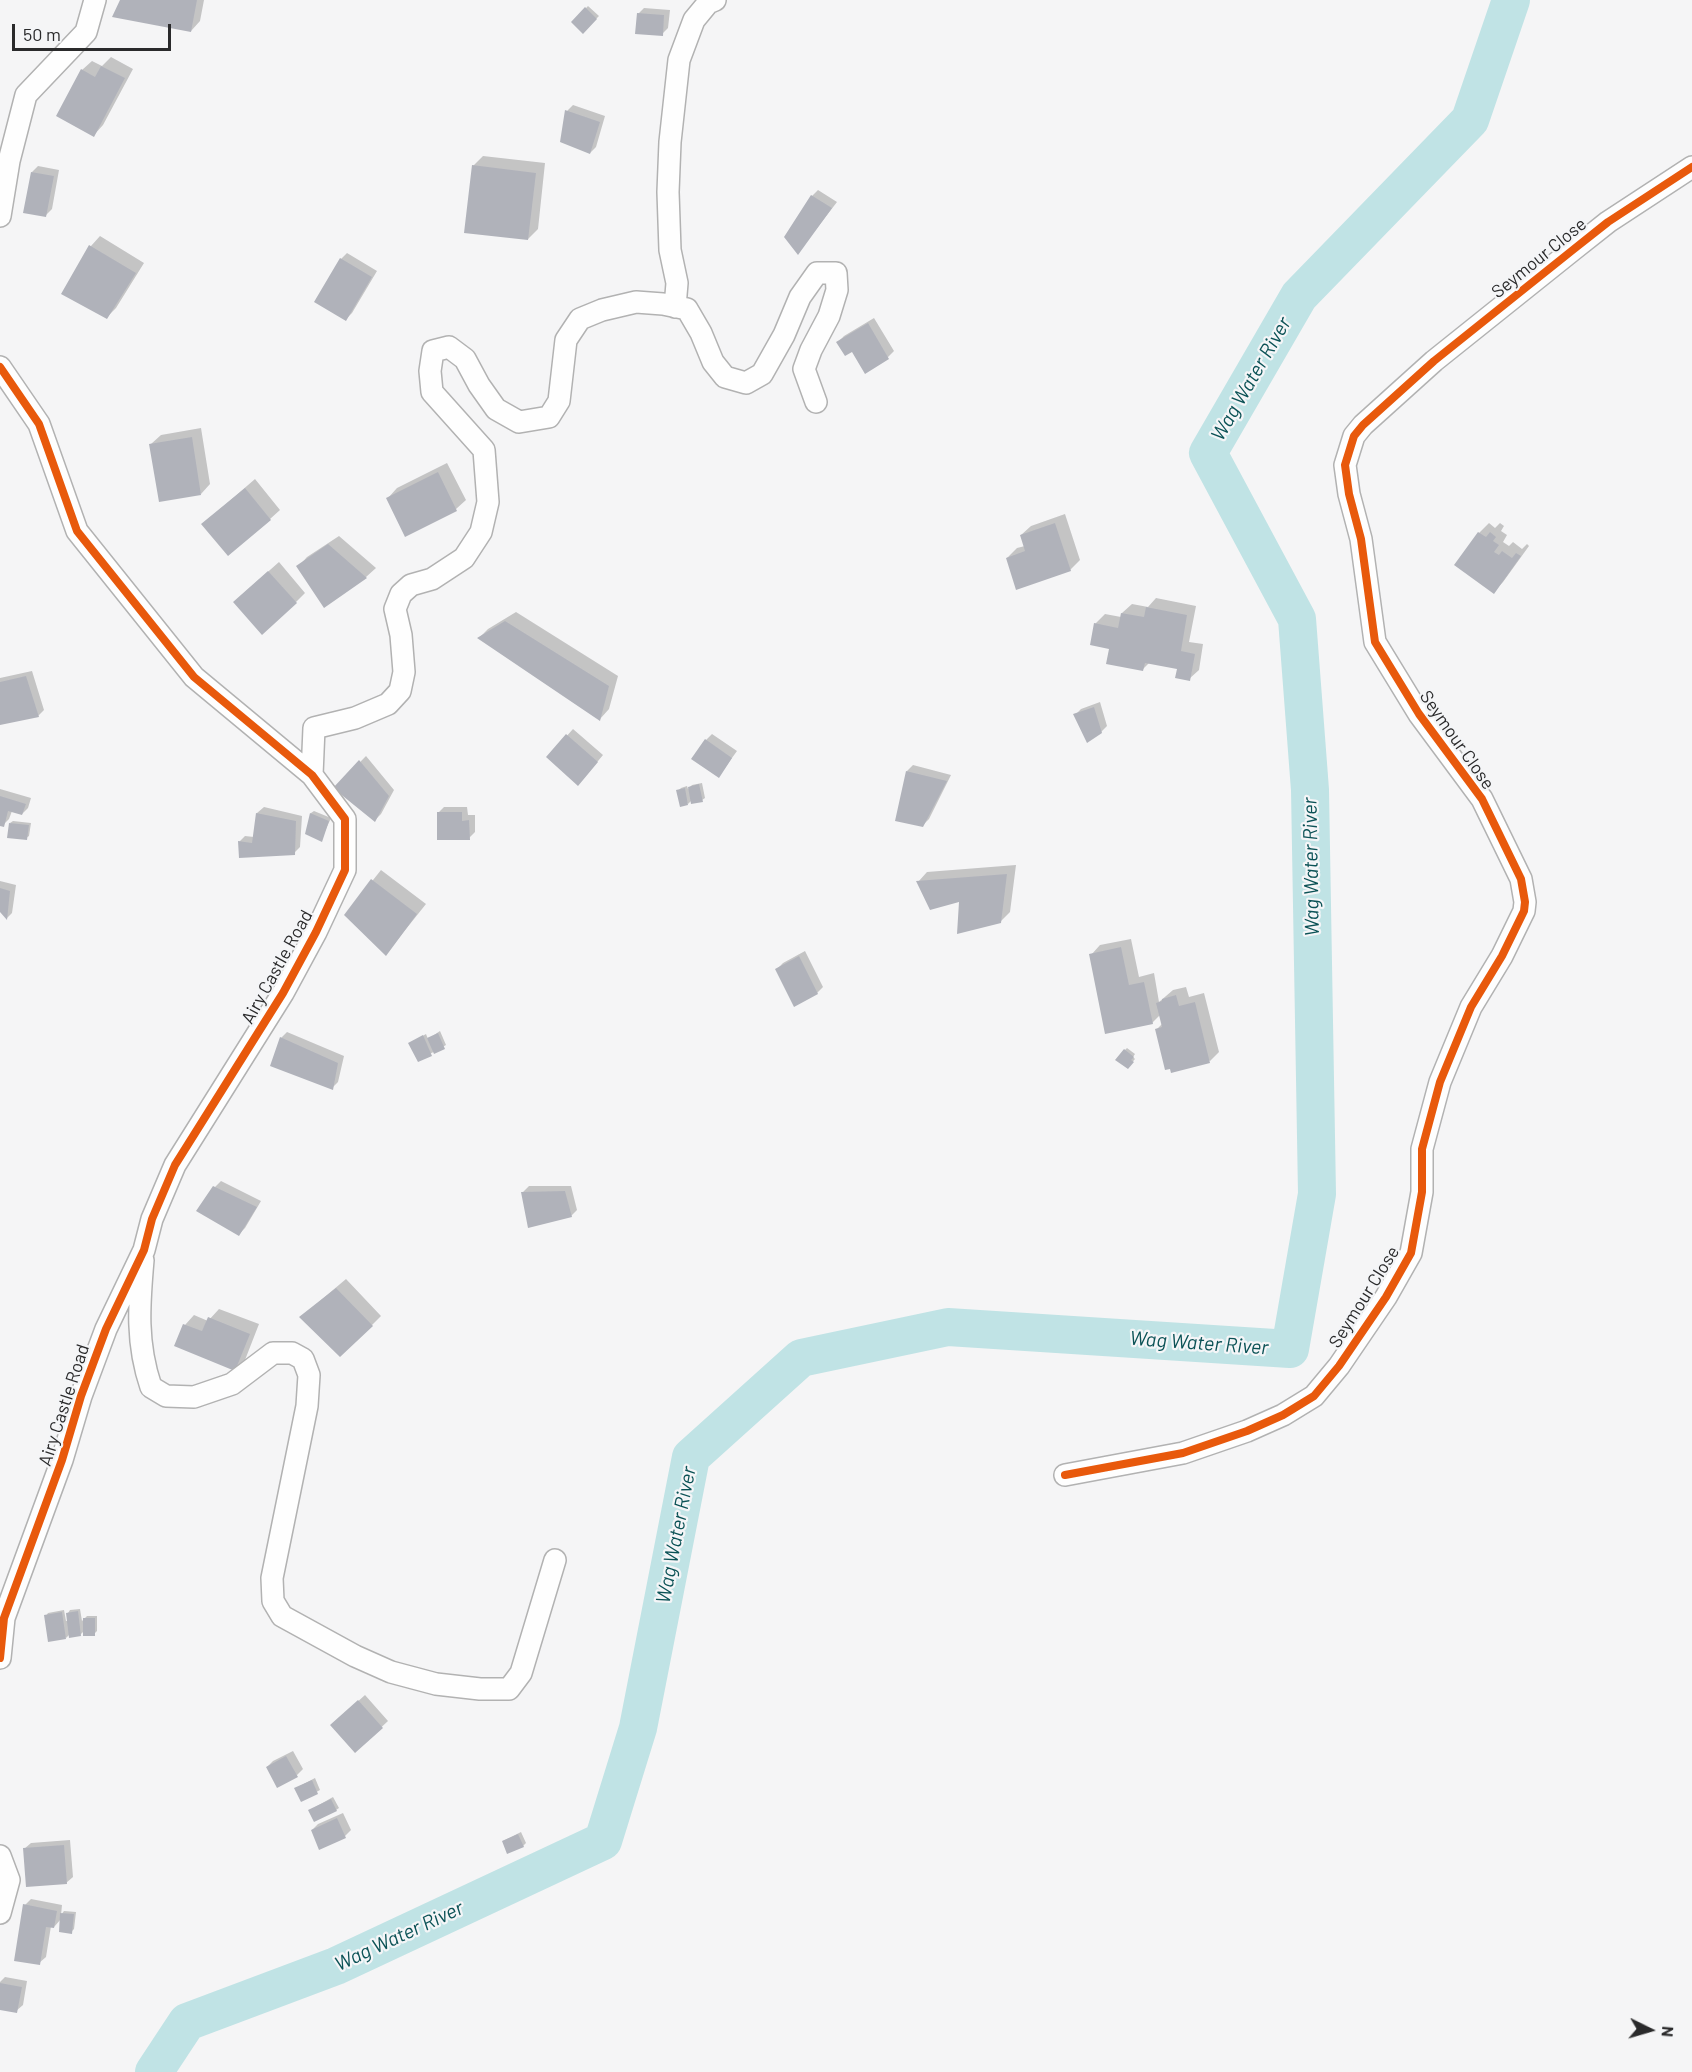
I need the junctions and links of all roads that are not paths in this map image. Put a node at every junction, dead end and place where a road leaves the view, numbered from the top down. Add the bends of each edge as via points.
1 (95, 0) edge
2 (715, 0) edge
3 (1692, 167) edge
4 (0, 216) edge
5 (675, 307) junction
6 (0, 367) edge
7 (816, 402) dead end
8 (312, 775) junction
9 (144, 1250) junction
10 (1065, 1475) dead end
11 (555, 1560) dead end
12 (0, 1658) edge
13 (0, 1856) edge
14 (0, 1913) edge

1 - 4 street via 86,32 26,94
2 - 5 street via 694,20 679,60 668,192 670,250 677,283
3 - 10 street, Seymour Close via 1608,222 1434,361 1363,425 1354,436 1345,465 1361,539 1375,642 1419,714 1482,799 1521,879 1525,902 1511,940 1471,1007 1440,1082 1422,1149 1422,1192 1411,1253 1386,1297 1314,1396 1247,1431 1183,1453
5 - 7 street via 687,309 713,362 725,377 746,383 762,374 800,297 817,273 836,273 837,290 829,316 804,369
5 - 8 street via 636,302 580,319 566,340 559,401 549,417 519,422 496,409 465,359 449,347 433,351 432,392 484,450 488,502 481,532 464,558 401,594 395,609 404,672 400,691 388,704 355,718 314,728
6 - 8 street, Airy Castle Road via 39,424 77,531 194,677
8 - 9 street, Airy Castle Road via 345,819 345,870 283,993 175,1165 152,1219
9 - 11 street via 138,1319 143,1364 151,1387 166,1396 194,1396 232,1384 273,1353 292,1353 303,1359 309,1375 307,1406 272,1578 273,1601 282,1616 390,1672 436,1684 508,1689 520,1673
9 - 12 street, Airy Castle Road via 105,1329 81,1396 62,1460 4,1618
13 - 14 street via 9,1880

